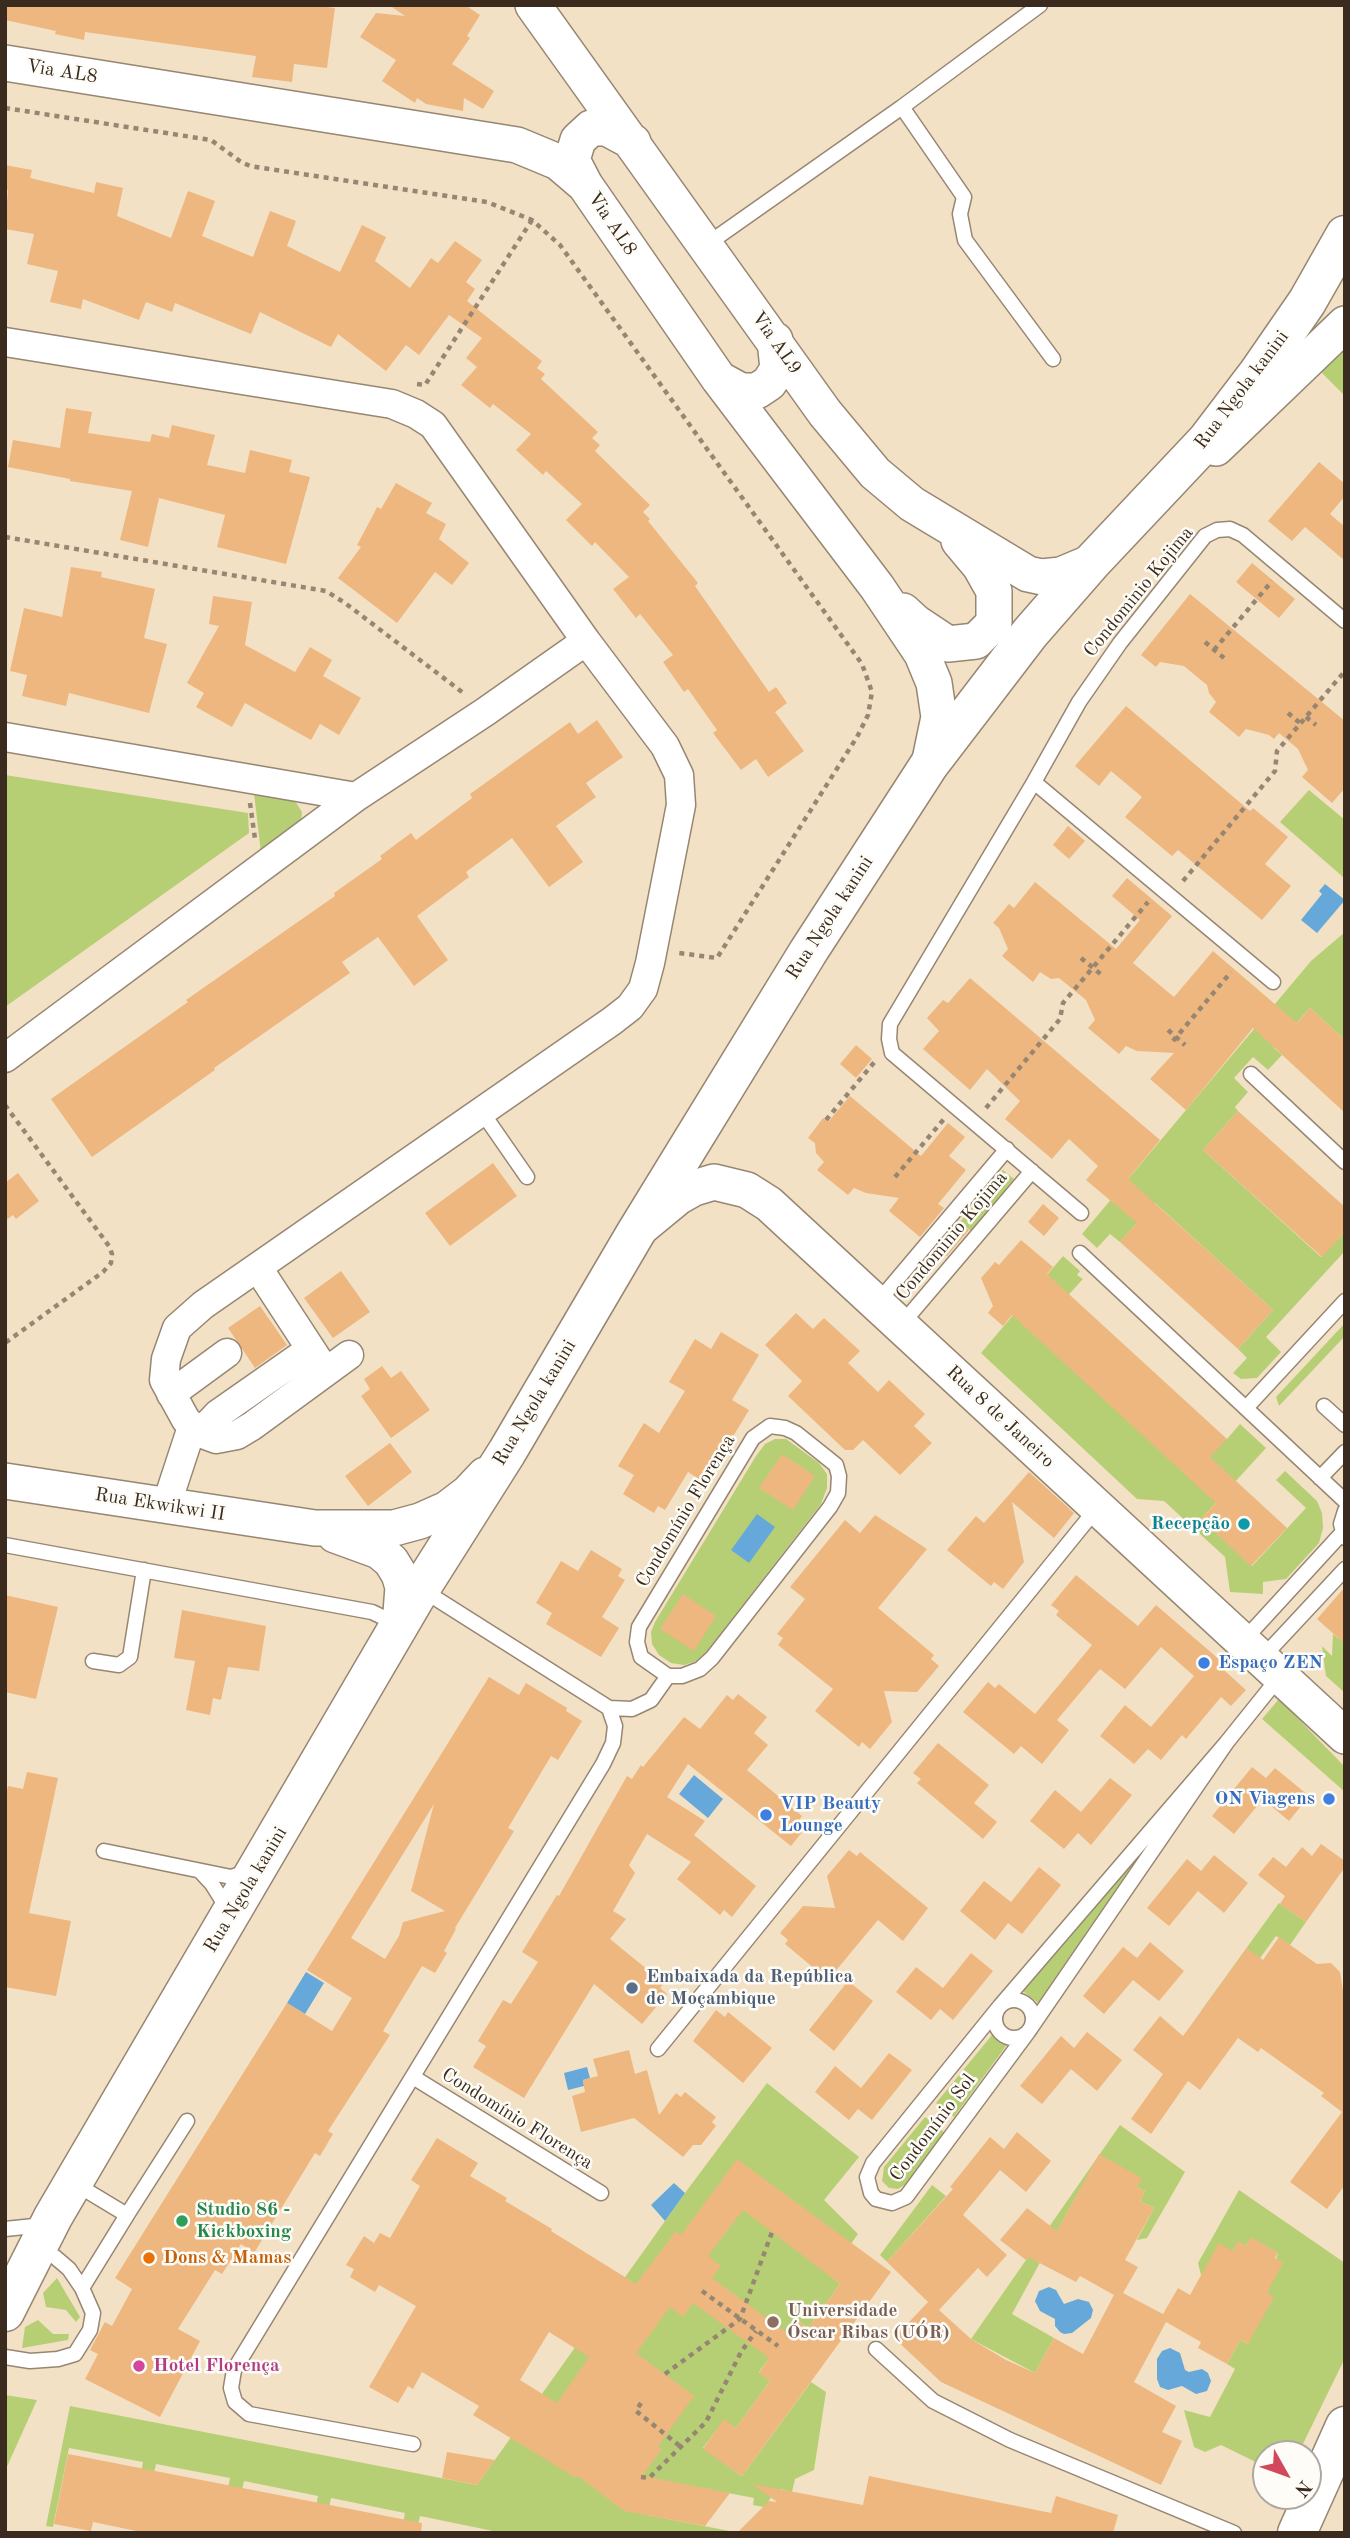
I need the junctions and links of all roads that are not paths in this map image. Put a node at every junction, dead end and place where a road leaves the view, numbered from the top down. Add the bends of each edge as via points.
1 (533, 5) edge
2 (1040, 5) edge
3 (15, 68) edge
4 (902, 107) junction
5 (633, 142) junction
6 (585, 185) junction
7 (1345, 235) edge
8 (706, 245) junction
9 (1345, 324) edge
10 (775, 340) junction
11 (5, 342) edge
12 (1053, 359) dead end
13 (719, 379) junction
14 (948, 526) junction
15 (1122, 531) junction
16 (1092, 562) junction
17 (877, 587) junction
18 (1345, 621) edge
19 (586, 641) junction
20 (5, 737) edge
21 (929, 765) junction
22 (1034, 782) junction
23 (356, 797) junction
24 (1273, 982) dead end
25 (5, 1058) edge
26 (1251, 1074) dead end
27 (482, 1112) junction
28 (1007, 1149) junction
29 (1345, 1162) edge
30 (1032, 1171) junction
31 (527, 1177) dead end
32 (1081, 1213) dead end
33 (635, 1234) junction
34 (1080, 1253) dead end
35 (258, 1268) junction
36 (1345, 1301) edge
37 (889, 1314) junction
38 (228, 1353) dead end
39 (349, 1354) dead end
40 (318, 1360) junction
41 (171, 1394) junction
42 (1324, 1406) dead end
43 (1246, 1408) junction
44 (1345, 1425) edge
45 (196, 1430) junction
46 (507, 1452) junction
47 (1345, 1452) edge
48 (1320, 1478) junction
49 (5, 1481) edge
50 (1345, 1501) edge
51 (166, 1506) junction
52 (1098, 1507) junction
53 (1345, 1511) edge
54 (316, 1528) junction
55 (1344, 1536) edge
56 (5, 1545) edge
57 (1345, 1569) edge
58 (144, 1570) junction
59 (421, 1588) junction
60 (400, 1626) junction
61 (1262, 1658) junction
62 (93, 1661) dead end
63 (668, 1676) junction
64 (609, 1708) junction
65 (1345, 1736) edge
66 (1227, 1742) junction
67 (104, 1852) dead end
68 (261, 1864) junction
69 (200, 1871) junction
70 (217, 1938) junction
71 (1000, 2006) junction
72 (1028, 2032) junction
73 (658, 2049) dead end
74 (413, 2077) junction
75 (187, 2121) dead end
76 (73, 2183) junction
77 (601, 2193) dead end
78 (127, 2216) junction
79 (31, 2232) edge
80 (82, 2288) junction
81 (5, 2312) edge
82 (876, 2349) dead end
83 (5, 2357) edge
84 (1345, 2426) edge
85 (413, 2444) dead end
86 (1234, 2533) edge
87 (1297, 2533) edge

1 - 5 street, Via AL9
2 - 4 lane
3 - 6 street, Via AL8 via 517,145 558,162
4 - 8 lane
4 - 12 lane via 964,197 960,214 965,240
5 - 6 street via 607,128 591,128 578,140 572,160
5 - 8 street, Via AL9
6 - 13 street, Via AL8
7 - 15 main road, Rua Ngola kanini via 1307,302 1258,373 1207,440
8 - 10 street, Via AL9
9 - 15 street, Rua Ngola kanini via 1205,459
10 - 13 street via 778,369 769,383 757,391 741,391
10 - 14 street, Via AL9 via 825,412 876,473 912,504
11 - 19 street via 392,404 416,414 433,425
13 - 17 street, Via AL8
14 - 16 street, Via AL9 via 1028,575 1061,575
14 - 17 street via 994,591 994,623 976,641 948,644 915,622
15 - 16 main road, Rua Ngola kanini
16 - 21 main road, Rua Ngola kanini via 1030,633
17 - 21 street, Via AL8 via 922,654 934,683 939,717
18 - 22 lane, Condominio Kojima via 1243,535 1230,529 1205,536 1120,643 1079,702
19 - 23 street
19 - 27 street via 665,746 679,775 681,805 653,950 643,989 630,1007
20 - 23 street
21 - 33 main road, Rua Ngola kanini via 807,952
22 - 24 lane
22 - 28 lane, Condominio Kojima via 890,1024 892,1053
23 - 25 street
26 - 29 lane
27 - 31 lane
27 - 35 street
28 - 30 lane, Condominio Kojima
28 - 37 lane, Condominio Kojima
30 - 32 lane, Condominio Kojima
30 - 37 lane, Condominio Kojima
33 - 37 street, Rua 8 de Janeiro via 694,1188 714,1182 730,1184 769,1204
33 - 46 main road, Rua Ngola kanini
34 - 43 lane
35 - 40 street
35 - 41 street via 177,1328 164,1380
36 - 43 lane
37 - 52 street, Rua 8 de Janeiro
38 - 41 street
39 - 40 street
40 - 45 street
41 - 45 street
42 - 44 lane
43 - 48 lane
45 - 51 street
46 - 54 street, Rua Ekwikwi II via 468,1493 420,1521 394,1528
46 - 59 main road, Rua Ngola kanini
47 - 48 lane
48 - 50 lane
49 - 51 street, Rua Ekwikwi II
51 - 54 street, Rua Ekwikwi II
52 - 61 street, Rua 8 de Janeiro
52 - 73 lane
53 - 55 lane
54 - 60 street, Rua Ekwikwi II via 379,1551 391,1561 403,1587
55 - 61 lane
56 - 58 lane
57 - 61 lane
58 - 60 lane via 372,1612
58 - 62 lane via 130,1657 119,1665
59 - 60 main road, Rua Ngola kanini
59 - 64 lane
60 - 68 main road, Rua Ngola kanini
61 - 65 street, Rua 8 de Janeiro
61 - 66 lane, Condomínio Sol
63 - 63 lane, Condomínio Florença via 641,1657 639,1627 753,1438 770,1426 796,1433 836,1465 838,1493 712,1658 700,1669
63 - 64 lane via 651,1700 632,1709
64 - 74 lane, Condomínio Florença via 615,1730 603,1764
66 - 71 lane, Condomínio Sol
66 - 72 lane, Condomínio Sol
67 - 69 lane
68 - 69 lane via 247,1874 231,1877
68 - 70 main road, Rua Ngola kanini
69 - 70 lane via 222,1900
70 - 76 main road, Rua Ngola kanini
71 - 72 lane via 995,2019 1000,2031 1011,2038
71 - 72 lane via 1010,2000 1027,2004 1033,2021
71 - 72 lane, Condomínio Sol via 869,2170 868,2185 876,2199 892,2203 906,2197
74 - 77 lane, Condomínio Florença
74 - 85 lane, Condomínio Florença via 234,2370 231,2388 235,2402 249,2414
75 - 78 lane
76 - 78 lane
76 - 79 main road, Rua Ngola kanini
78 - 80 lane
79 - 80 lane
79 - 81 main road, Rua Ngola kanini
80 - 83 lane via 93,2313 90,2330 75,2354 30,2361
82 - 86 lane via 933,2402 1010,2440
84 - 87 main road

